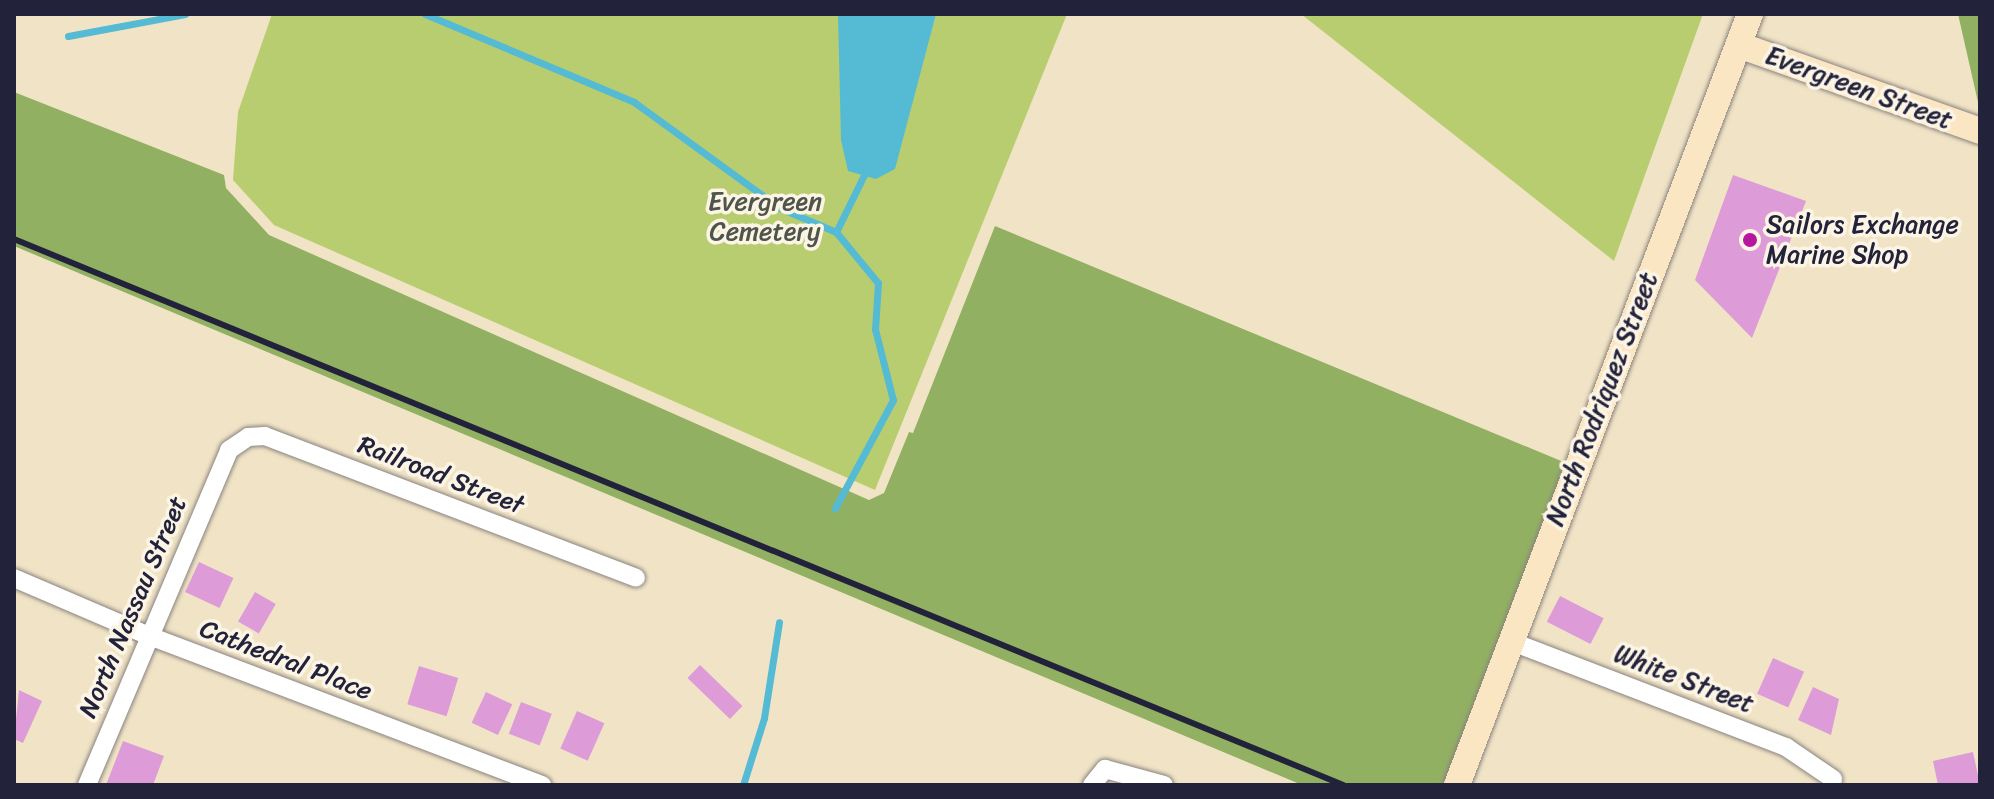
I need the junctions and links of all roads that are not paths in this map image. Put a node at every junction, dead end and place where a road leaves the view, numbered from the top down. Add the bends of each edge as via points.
1 (1750, 14) edge
2 (1739, 45) junction
3 (1980, 131) edge
4 (229, 450) joint
5 (14, 578) edge
6 (636, 578) dead end
7 (147, 635) junction
8 (1510, 641) junction
9 (1833, 779) dead end
10 (87, 785) edge
11 (542, 785) edge
12 (1092, 785) edge
13 (1164, 785) edge
14 (1457, 785) edge

1 - 2 street, North Rodriquez Street
2 - 3 street, Evergreen Street
2 - 8 street, North Rodriquez Street
4 - 6 street, Railroad Street via 248,437 265,436
4 - 7 street, North Nassau Street
5 - 7 street, Cathedral Place
7 - 10 street, North Nassau Street
7 - 11 street, Cathedral Place
8 - 9 street, White Street via 1786,747
8 - 14 street, North Rodriquez Street
12 - 13 street via 1105,769

